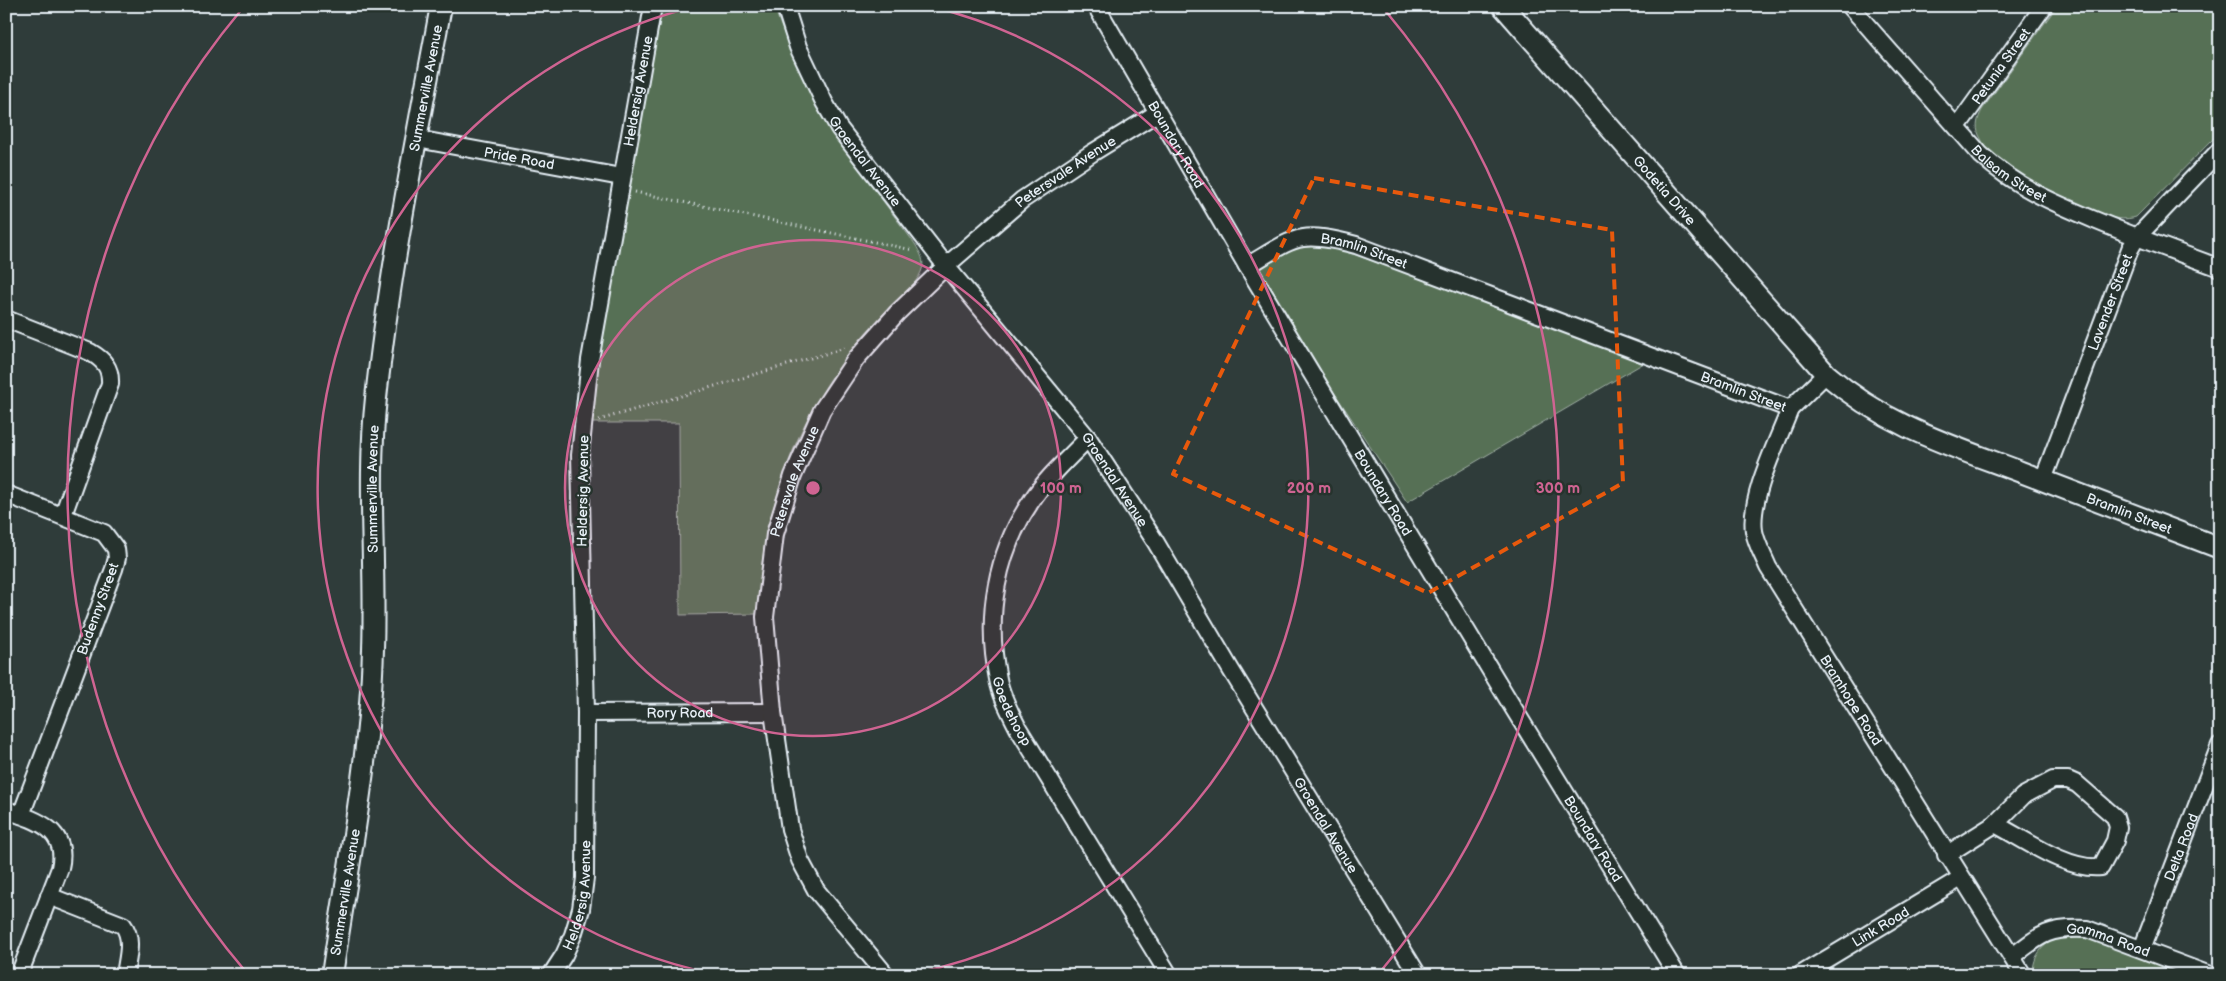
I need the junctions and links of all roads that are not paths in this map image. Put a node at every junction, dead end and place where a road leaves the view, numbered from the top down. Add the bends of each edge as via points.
1 (441, 6) edge
2 (652, 6) edge
3 (785, 6) edge
4 (1096, 6) edge
5 (1503, 6) edge
6 (1850, 6) edge
7 (2044, 6) edge
8 (1157, 113) junction
9 (1957, 127) junction
10 (417, 139) junction
11 (2220, 150) edge
12 (620, 183) junction
13 (2137, 237) junction
14 (942, 261) junction
15 (1247, 266) junction
16 (2220, 268) edge
17 (6, 319) edge
18 (1826, 374) junction
19 (1790, 409) junction
20 (1088, 438) junction
21 (2043, 480) junction
22 (6, 494) edge
23 (63, 515) junction
24 (2220, 548) edge
25 (773, 712) junction
26 (586, 713) junction
27 (2220, 745) edge
28 (13, 812) edge
29 (1995, 824) junction
30 (1946, 855) junction
31 (1961, 878) junction
32 (49, 896) junction
33 (2142, 949) junction
34 (2012, 957) junction
35 (19, 975) edge
36 (125, 975) edge
37 (332, 975) edge
38 (551, 975) edge
39 (886, 975) edge
40 (1169, 975) edge
41 (1418, 975) edge
42 (1677, 975) edge
43 (1800, 975) edge
44 (2023, 975) edge
45 (2210, 975) edge

1 - 10 street, Summerville Avenue
2 - 12 street, Heldersig Avenue
3 - 14 street, Groendal Avenue via 798,47 839,128
4 - 8 street, Boundary Road
5 - 18 street, Godetia Drive
6 - 9 street, Balsam Street
7 - 9 street, Petunia Street
8 - 14 street, Petersvale Avenue via 1022,200
8 - 15 street, Boundary Road
9 - 13 street, Balsam Street via 1999,172 2026,189
10 - 12 street, Pride Road
10 - 37 street, Summerville Avenue via 375,400 373,650 365,753
11 - 13 street, Lavender Street
12 - 26 street, Heldersig Avenue via 590,360 580,455
13 - 16 street, Balsam Street
13 - 21 street, Lavender Street via 2115,284
14 - 20 street, Groendal Avenue
14 - 25 street, Petersvale Avenue via 856,358 822,410 793,476 775,534 765,617
15 - 19 street, Bramlin Street via 1292,239 1325,237 1356,245
15 - 42 street, Boundary Road
17 - 23 street via 90,352 100,357 110,371 110,384
18 - 19 street, Bramlin Street
18 - 21 street, Bramlin Street via 1863,404 1899,424
19 - 30 street, Bramhope Road via 1757,504 1754,530 1759,546 1768,567
20 - 40 street, Goedehoop via 1032,499 1015,527 1001,562 993,607 993,644 998,680 1018,728
20 - 41 street, Groendal Avenue via 1155,541
21 - 24 street, Bramlin Street
22 - 23 street, Budenny Street
23 - 28 street, Budenny Street via 104,533 116,550 117,558
25 - 26 street, Rory Road
25 - 39 street, Petersvale Avenue via 785,805 800,860 816,890
26 - 38 street, Heldersig Avenue via 585,878 581,909 564,955
27 - 33 street, Delta Road
28 - 32 street via 50,830 61,843 62,860
29 - 29 street via 2053,855 2090,868 2101,867 2108,857 2118,827 2115,817 2068,780 2053,780 2023,796
29 - 30 street
30 - 31 street, Bramhope Road
31 - 34 street, Bramhope Road
31 - 43 street, Link Road
32 - 35 street
32 - 36 street via 123,925 130,940
33 - 34 street, Gamma Road via 2087,929 2068,928 2051,930
33 - 45 street, Gamma Road
34 - 44 street, Bramhope Road

